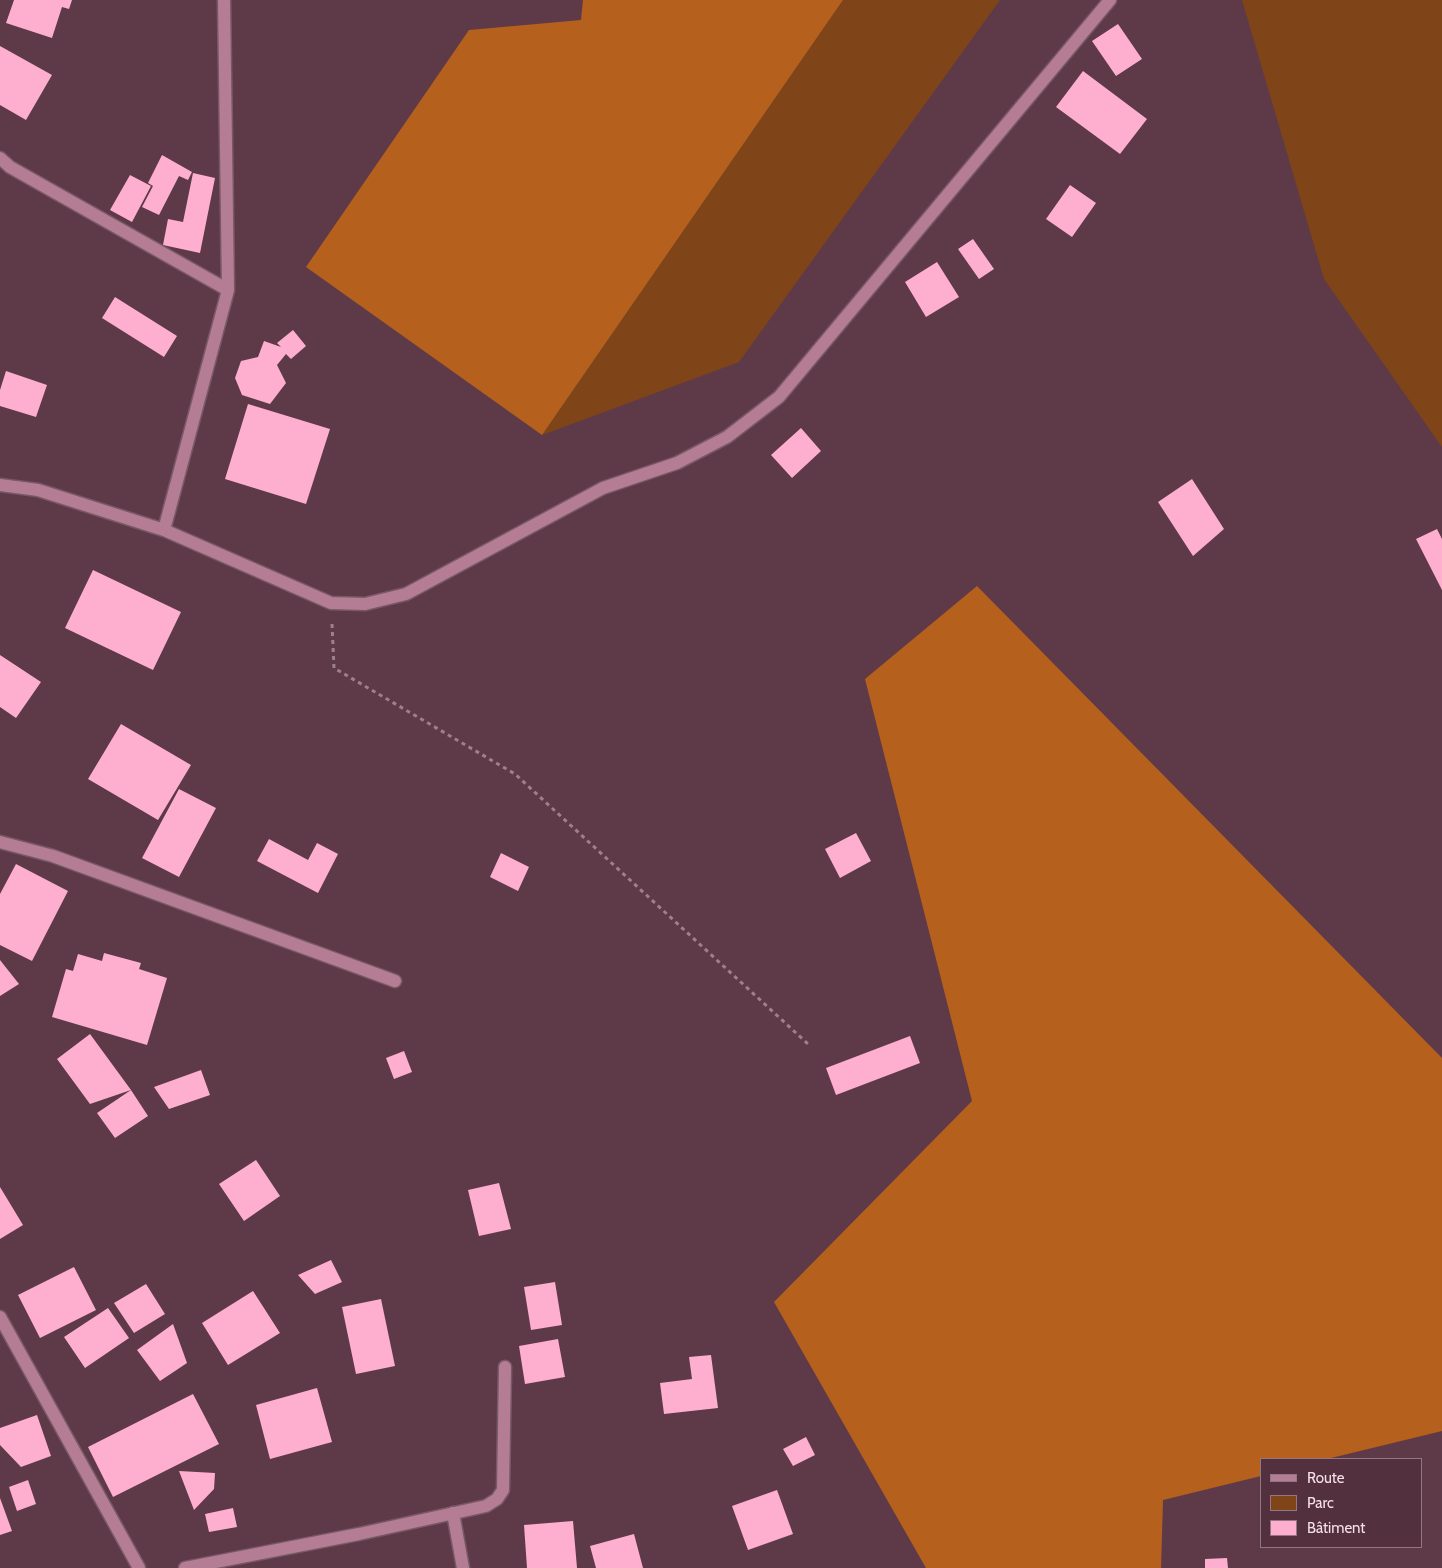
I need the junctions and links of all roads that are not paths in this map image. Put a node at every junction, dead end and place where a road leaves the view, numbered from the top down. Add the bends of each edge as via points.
1 (224, 0) edge
2 (1110, 0) edge
3 (0, 158) edge
4 (228, 290) junction
5 (0, 485) edge
6 (164, 530) junction
7 (0, 842) edge
8 (395, 981) dead end
9 (0, 1317) edge
10 (505, 1367) dead end
11 (453, 1513) junction
12 (139, 1568) edge
13 (185, 1568) edge
14 (463, 1568) edge

1 - 4 street
2 - 6 street via 779,397 727,437 677,463 603,488 406,594 365,604 331,603
3 - 4 street via 10,167
4 - 6 street
5 - 6 street via 38,490
7 - 8 street via 53,856
9 - 12 street
10 - 11 street via 503,1490 497,1500 486,1506
11 - 13 street
11 - 14 street

